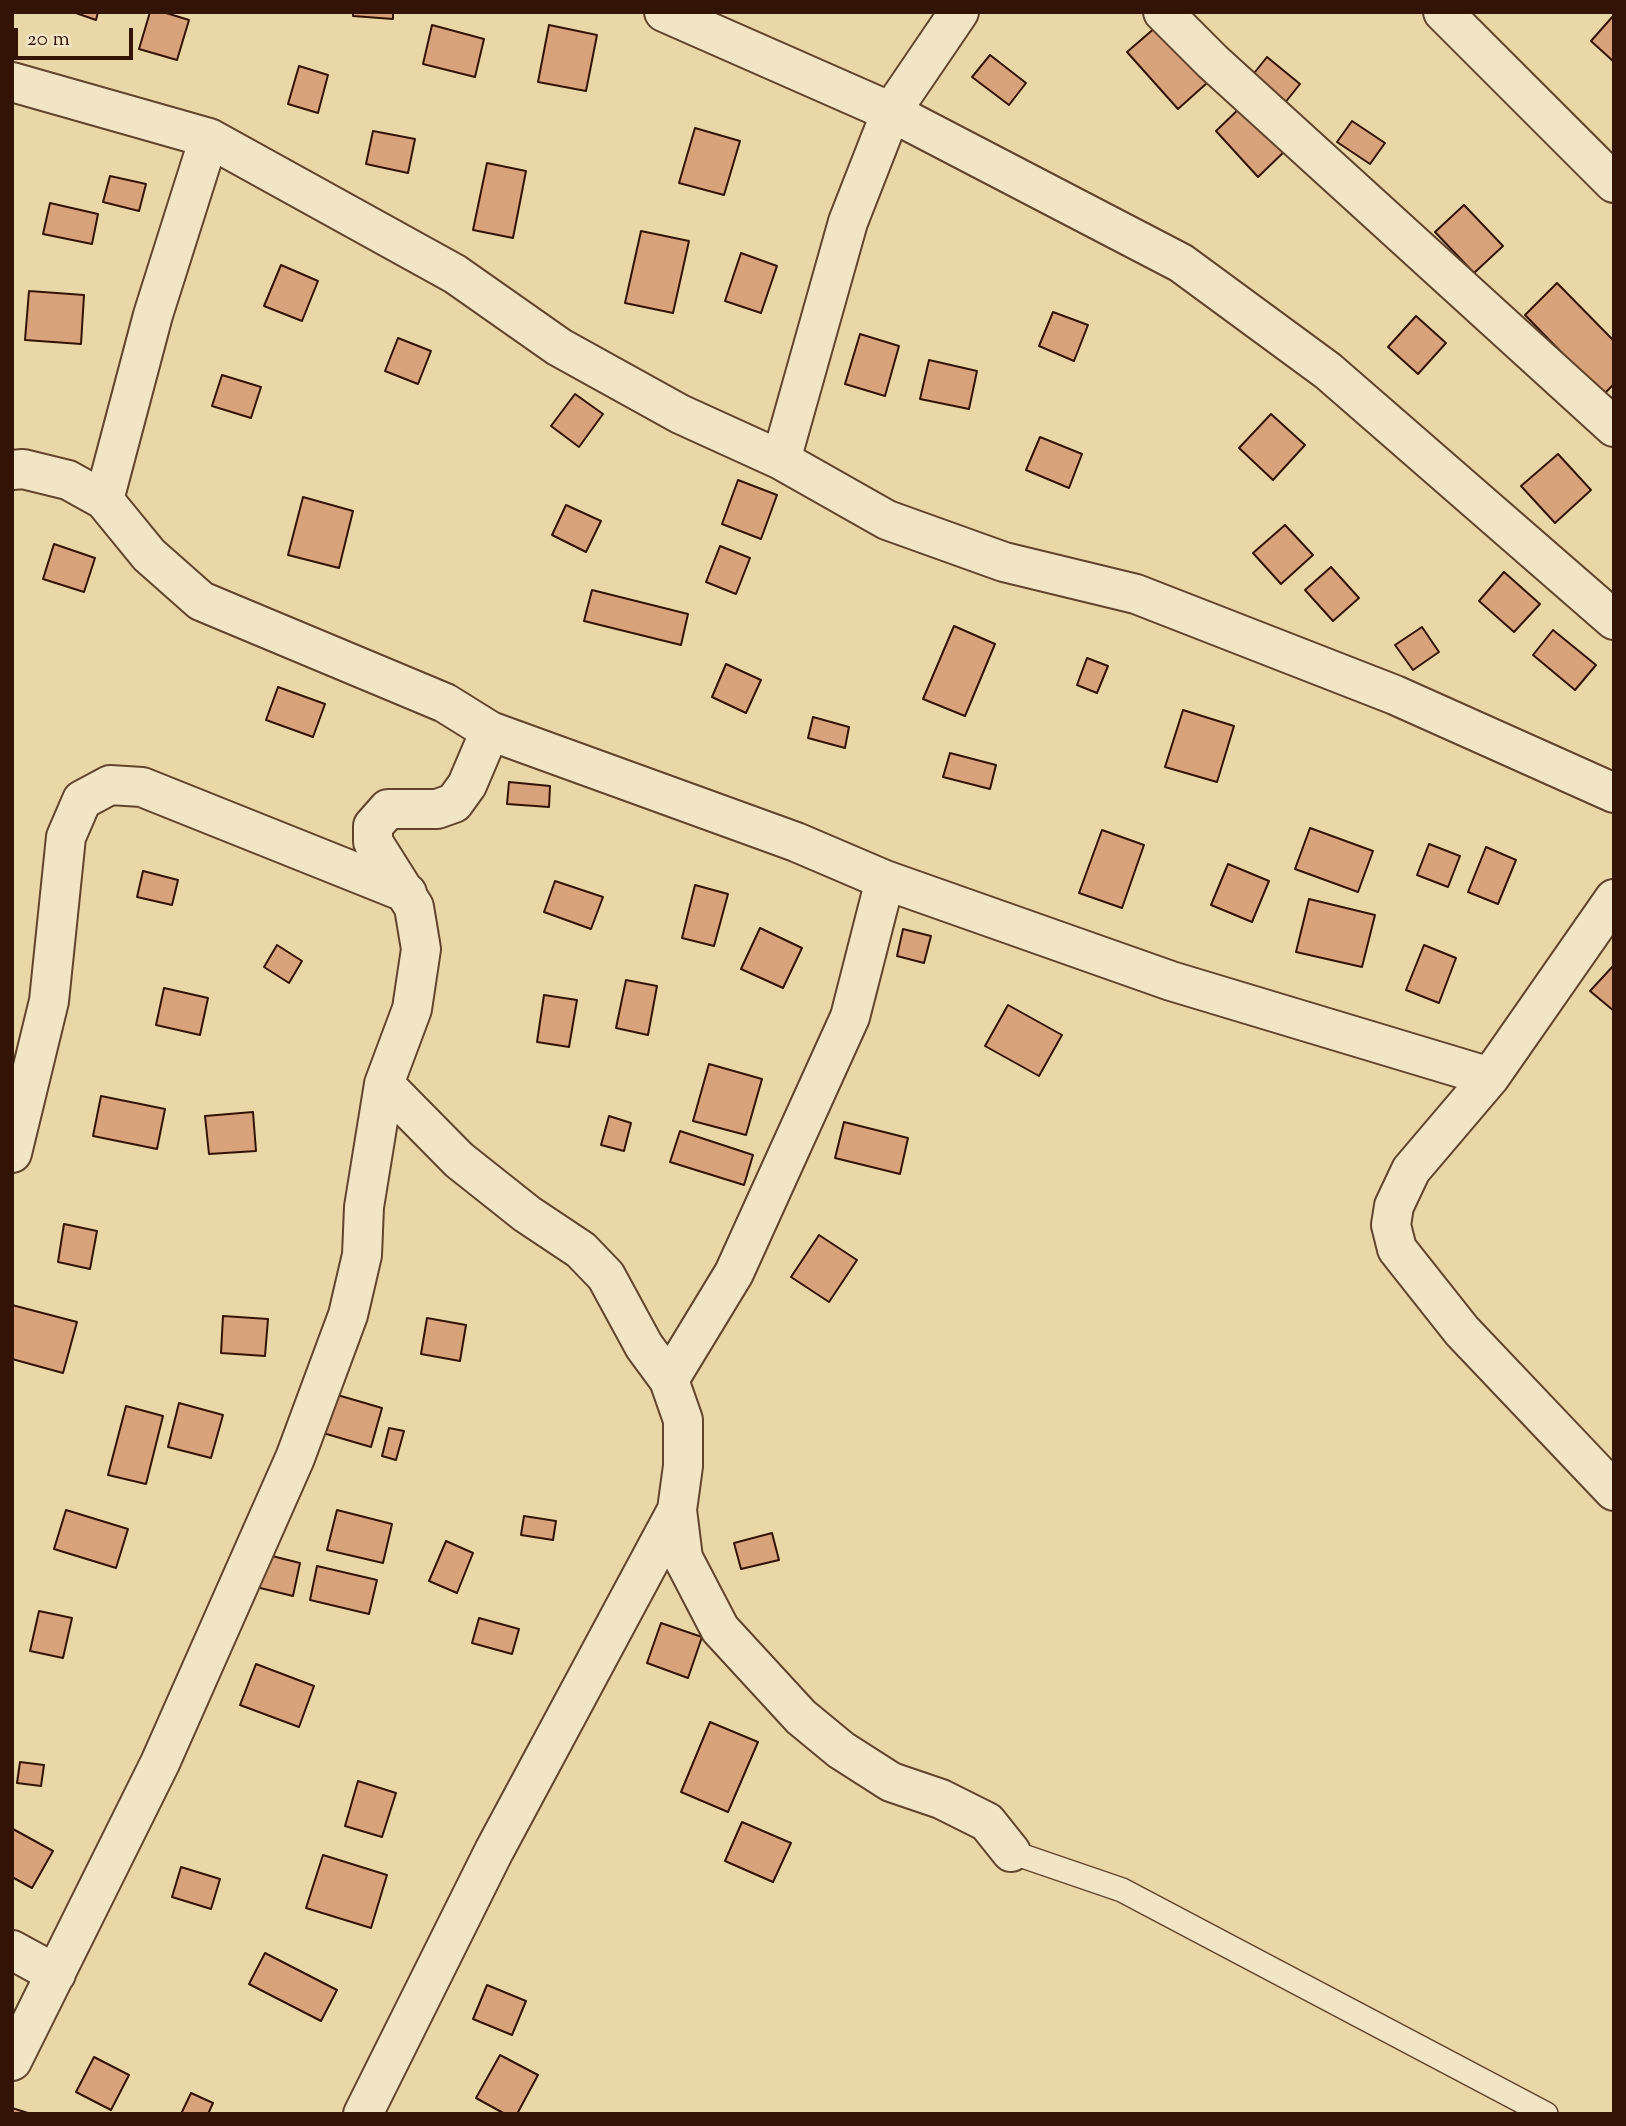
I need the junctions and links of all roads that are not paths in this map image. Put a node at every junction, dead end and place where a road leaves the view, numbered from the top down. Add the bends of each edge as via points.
1 (664, 12) edge
2 (959, 12) edge
3 (1163, 12) edge
4 (1443, 12) edge
5 (12, 82) edge
6 (891, 112) junction
7 (209, 138) junction
8 (1614, 183) edge
9 (1614, 427) edge
10 (781, 460) junction
11 (12, 470) edge
12 (104, 500) junction
13 (1614, 620) edge
14 (490, 732) junction
15 (1614, 793) edge
16 (885, 880) junction
17 (407, 893) junction
18 (1614, 899) edge
19 (1490, 1077) junction
20 (384, 1084) junction
21 (12, 1153) edge
22 (669, 1380) junction
23 (1614, 1491) edge
24 (677, 1510) junction
25 (1011, 1852) joint
26 (12, 1950) edge
27 (56, 1975) junction
28 (12, 2061) edge
29 (363, 2114) edge
30 (1546, 2114) edge

1 - 6 street
2 - 6 street
3 - 9 street
4 - 8 street
5 - 7 street
6 - 10 street via 848,222
6 - 13 street via 1181,263 1328,371
7 - 10 street via 455,274 559,347 680,414
7 - 12 street via 153,315
10 - 15 street via 887,520 1004,562 1136,594 1395,695
11 - 12 street via 68,480
12 - 14 street via 149,555 201,601 445,703
14 - 16 street via 796,842
14 - 17 street via 454,803 438,809 388,809 373,826 373,842
16 - 19 street via 1171,981
16 - 22 street via 850,1017 733,1273
17 - 20 street via 418,917 421,949 412,1009
17 - 21 street via 142,787 110,785 82,800 66,836 49,1001
18 - 19 street
19 - 23 street via 1411,1170 1394,1206 1391,1225 1397,1249 1462,1331
20 - 22 street via 459,1160 581,1250 606,1276
20 - 27 street via 364,1207 362,1255 348,1315 289,1471 160,1763
22 - 24 street via 684,1420
24 - 25 street via 683,1558 720,1629 801,1717 891,1782 968,1810 987,1822
24 - 29 street via 494,1851
25 - 30 lane via 1122,1890
26 - 27 street
27 - 28 street

